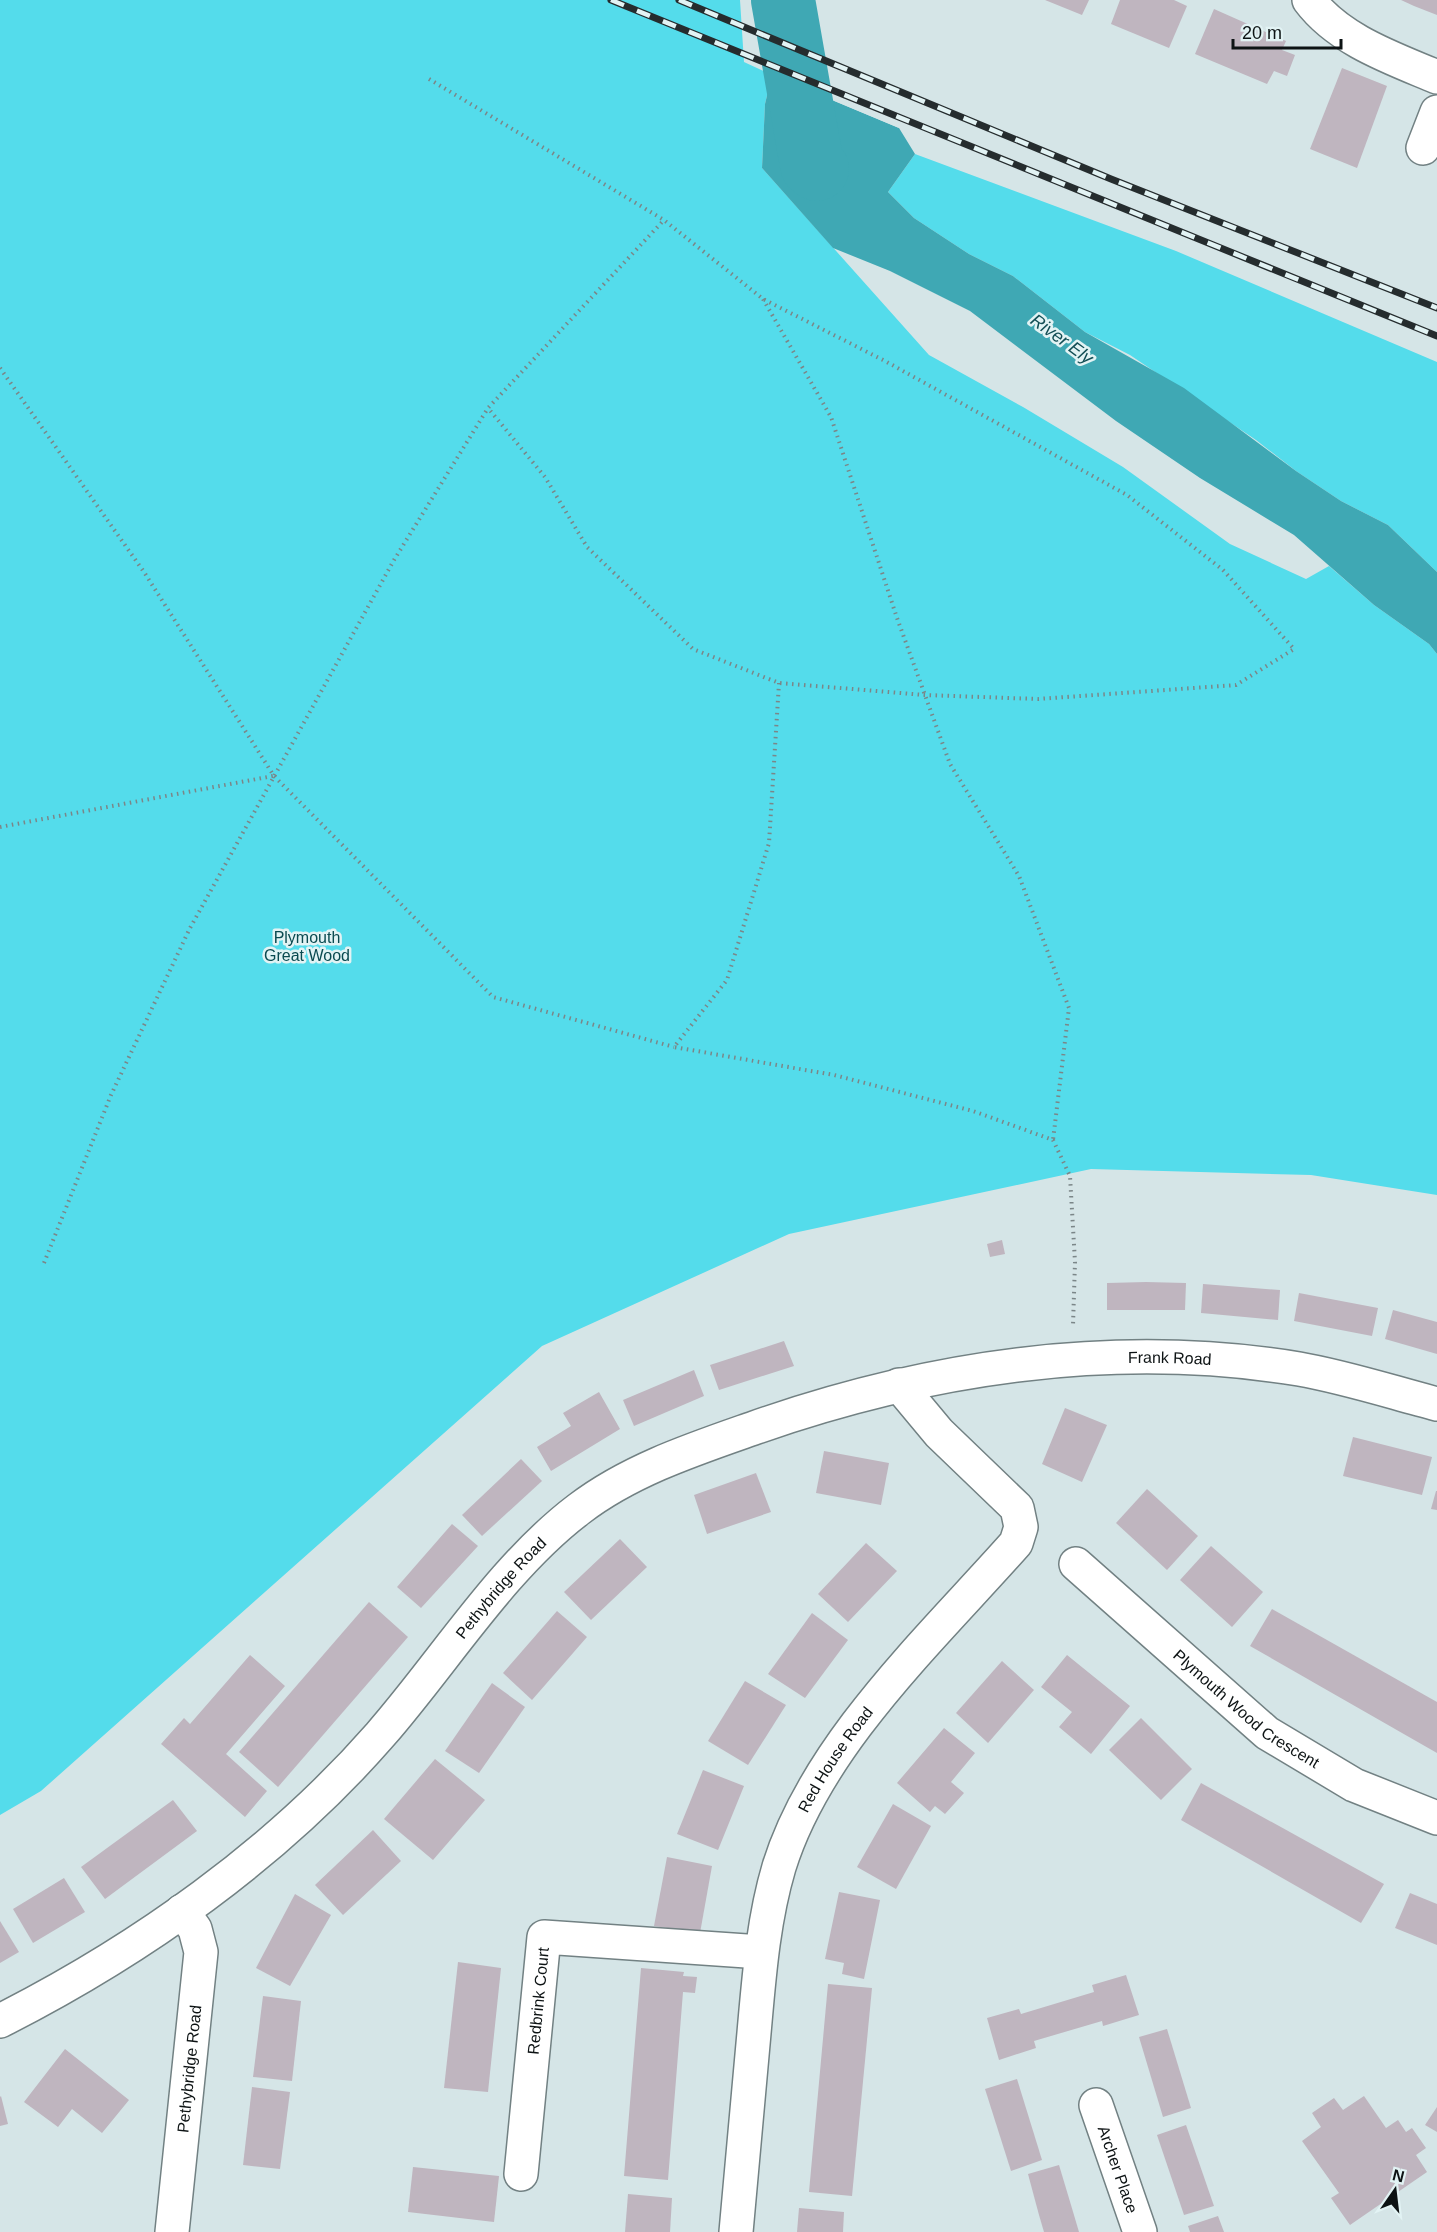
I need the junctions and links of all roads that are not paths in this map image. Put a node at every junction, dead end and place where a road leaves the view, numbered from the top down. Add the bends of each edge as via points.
1 (1309, 0) edge
2 (1437, 76) edge
3 (1437, 112) edge
4 (1423, 148) dead end
5 (899, 1385) junction
6 (1437, 1404) edge
7 (1076, 1564) dead end
8 (1437, 1818) edge
9 (182, 1911) junction
10 (761, 1952) junction
11 (0, 2021) edge
12 (1096, 2105) dead end
13 (521, 2174) dead end
14 (172, 2232) edge
15 (736, 2232) edge
16 (1140, 2232) edge

1 - 2 street via 1332,25 1385,56
3 - 4 street
5 - 6 street, Frank Road via 967,1371 1072,1358 1213,1359 1302,1370
5 - 9 street, Pethybridge Road via 819,1405 701,1446 628,1478 579,1509 532,1552 380,1736 297,1821
5 - 10 street, Red House Road via 939,1433 1017,1508 1021,1527 1016,1543 871,1706 835,1755 807,1803 779,1866
7 - 8 street, Plymouth Wood Crescent via 1267,1732 1354,1785
9 - 11 street, Pethybridge Road via 48,1996
9 - 14 street, Pethybridge Road via 195,1929 201,1952
10 - 13 street, Redbrink Court via 544,1937
10 - 15 street, Red House Road
12 - 16 street, Archer Place

